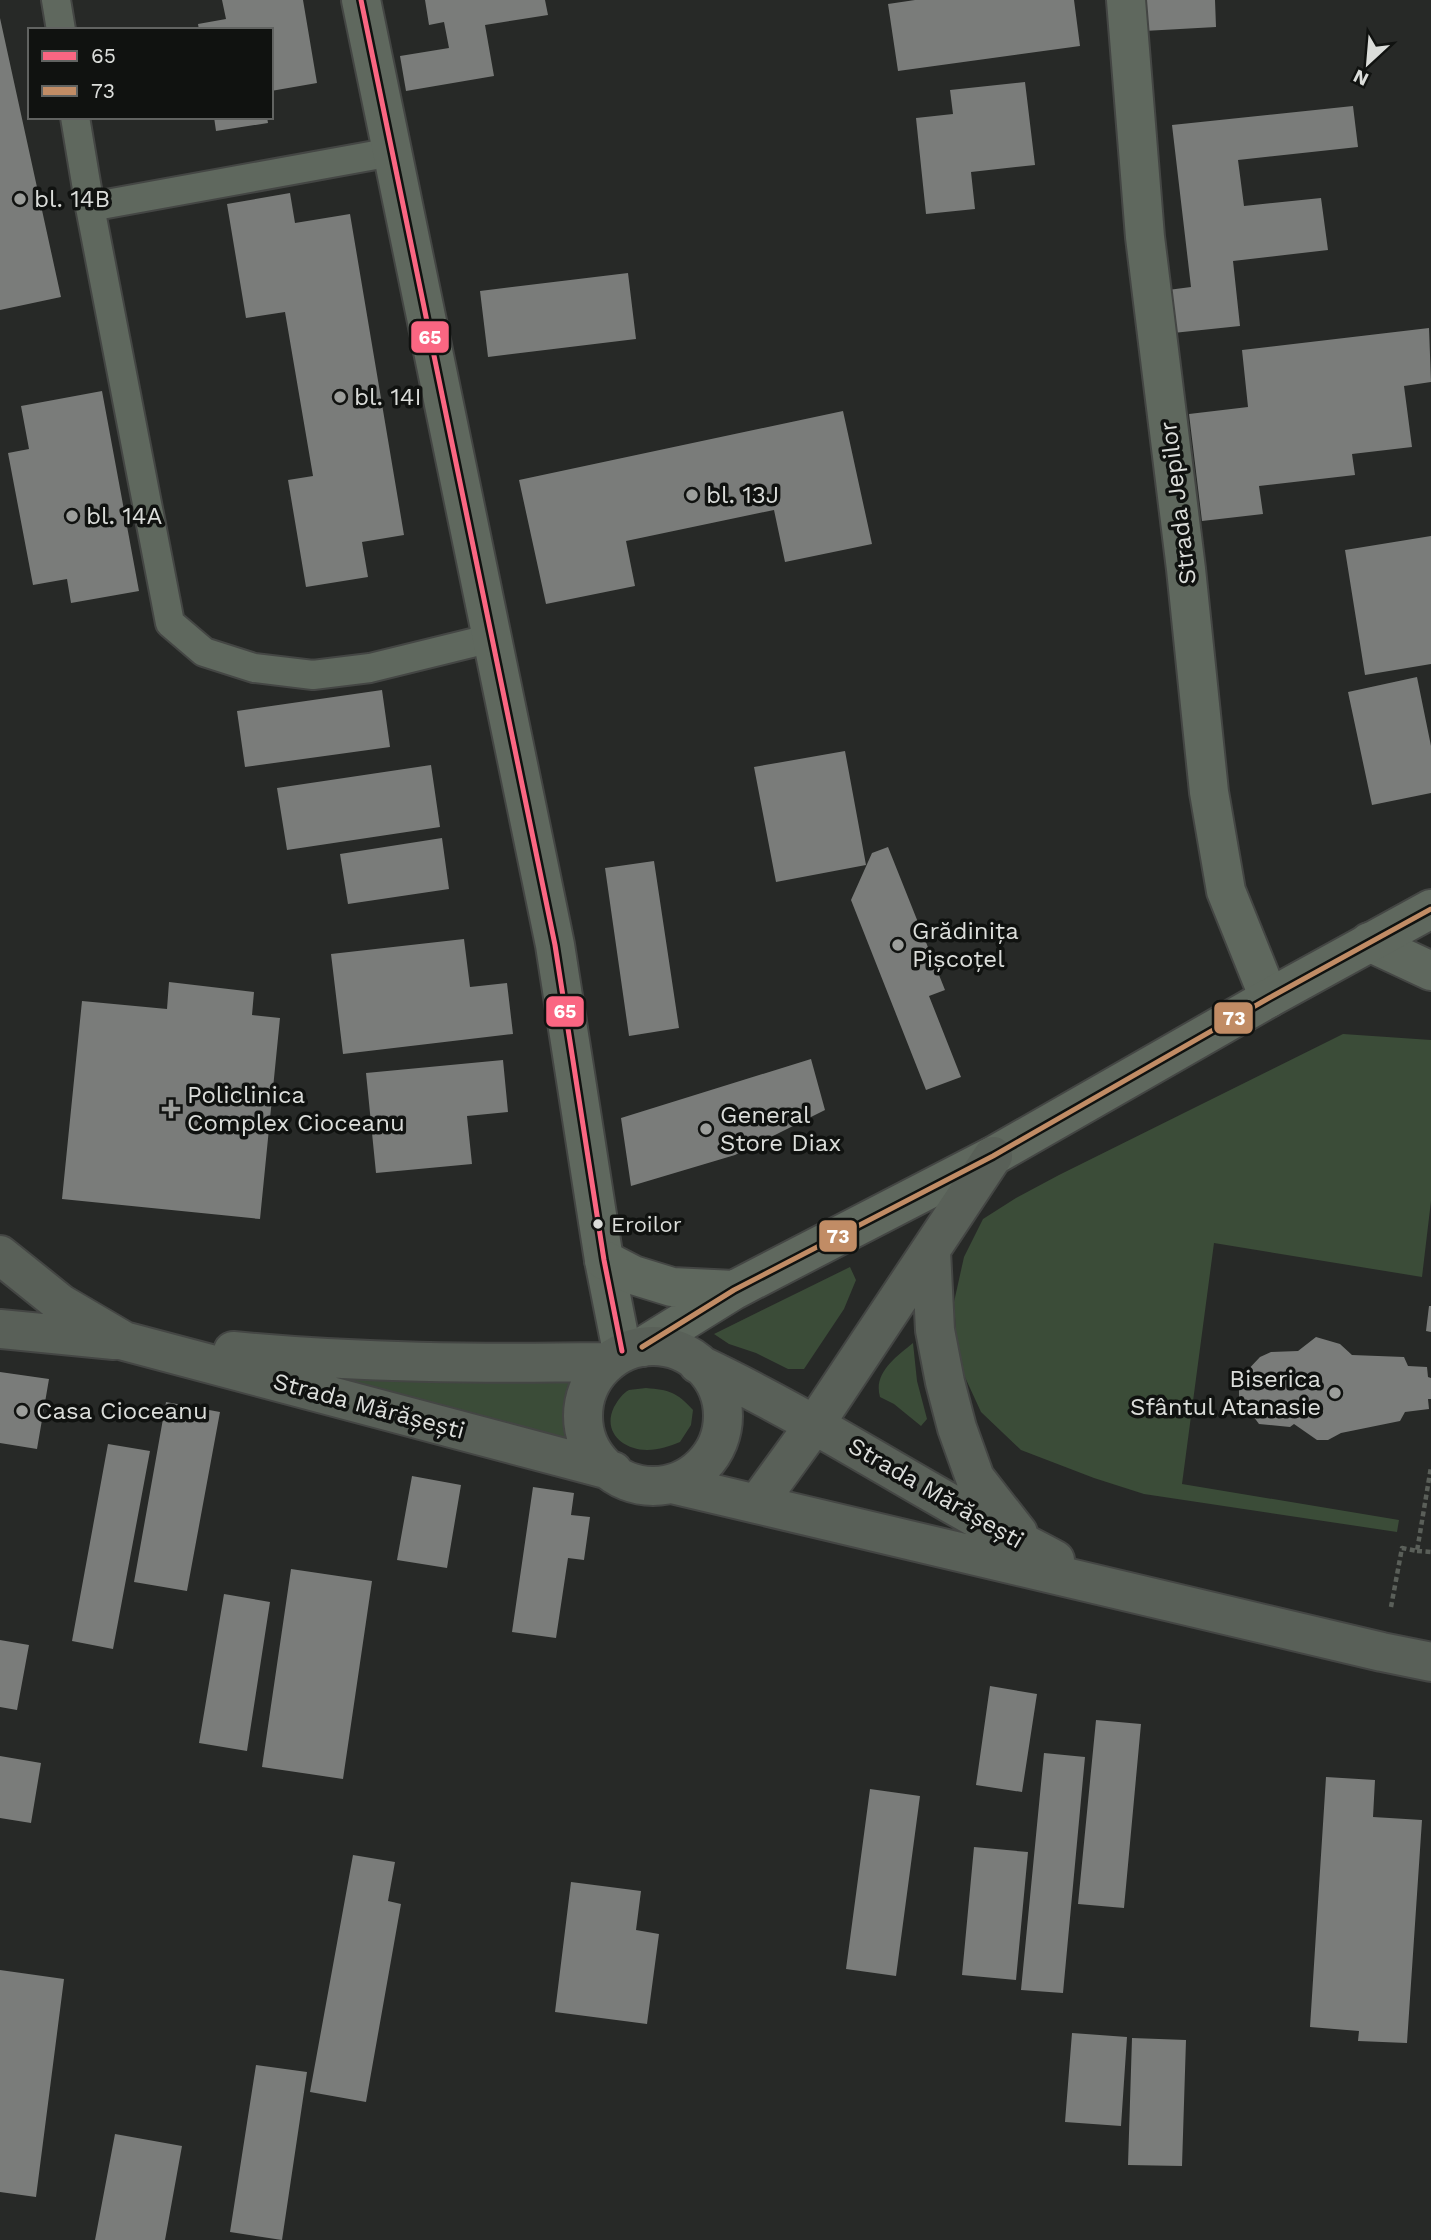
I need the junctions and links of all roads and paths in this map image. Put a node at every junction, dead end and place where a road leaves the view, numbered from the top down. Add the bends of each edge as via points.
1 (56, 0) edge
2 (361, 0) edge
3 (1126, 0) edge
4 (61, 28) edge
5 (75, 119) edge
6 (392, 152) junction
7 (90, 207) junction
8 (492, 638) junction
9 (1431, 909) edge
10 (1369, 942) junction
11 (1431, 971) edge
12 (1269, 998) junction
13 (993, 1156) junction
14 (932, 1251) junction
15 (0, 1255) edge
16 (604, 1260) junction
17 (734, 1290) junction
18 (0, 1329) edge
19 (124, 1341) junction
20 (623, 1353) junction
21 (698, 1364) junction
22 (815, 1424) junction
23 (1431, 1468) edge
24 (613, 1471) junction
25 (672, 1484) junction
26 (757, 1504) junction
27 (1025, 1544) junction
28 (1417, 1551) junction
29 (1431, 1552) edge
30 (1099, 1584) junction
31 (1382, 1652) junction
32 (1431, 1662) edge

1 - 4 lane
2 - 6 street
3 - 12 street, Strada Jepilor via 1145,237 1209,792 1226,891
5 - 7 lane
6 - 7 lane
6 - 8 street
7 - 8 lane via 170,622 204,652 254,668 313,675 370,668
8 - 16 street via 555,945
9 - 10 street
10 - 11 street
10 - 12 street
12 - 13 street
13 - 14 main road
13 - 17 street
14 - 22 main road
14 - 27 main road via 936,1329 957,1428 975,1478
15 - 19 main road via 61,1304
16 - 17 street via 672,1287
16 - 20 street
17 - 20 street
18 - 19 main road, Strada Mărășești
19 - 20 main road, Strada Mărășești via 298,1357 453,1364
19 - 24 main road, Strada Mărășești
20 - 21 main road via 662,1348
20 - 24 main road via 592,1378 583,1419 587,1439
21 - 22 main road, Strada Mărășești
21 - 25 main road via 709,1374 722,1401 722,1432 710,1459 687,1479
22 - 26 main road
22 - 27 main road, Strada Mărășești
23 - 28 path
24 - 25 main road via 642,1483
25 - 26 main road, Strada Mărășești
26 - 30 main road, Strada Mărășești
27 - 30 main road, Strada Mărășești
28 - 29 path
28 - 31 path via 1402,1548
30 - 31 main road, Strada Mărășești
31 - 32 main road, Strada Mărășești

